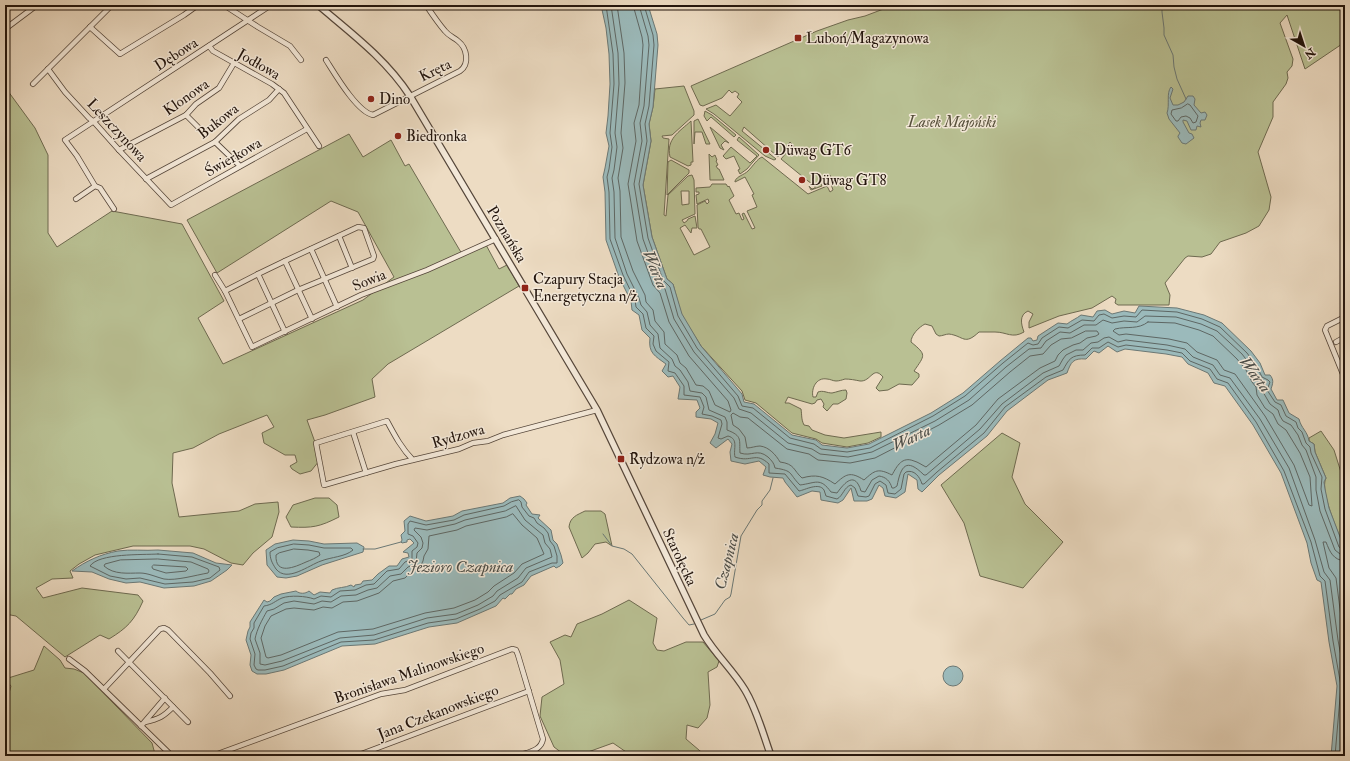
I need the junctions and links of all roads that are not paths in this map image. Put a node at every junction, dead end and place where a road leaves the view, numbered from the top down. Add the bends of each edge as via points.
1 (37, 5) edge
2 (112, 5) edge
3 (198, 5) edge
4 (224, 5) edge
5 (271, 5) edge
6 (318, 5) edge
7 (426, 5) edge
8 (248, 20) junction
9 (90, 27) junction
10 (5, 29) edge
11 (209, 46) junction
12 (301, 60) dead end
13 (326, 60) dead end
14 (234, 63) junction
15 (48, 69) junction
16 (33, 84) dead end
17 (279, 89) junction
18 (410, 96) junction
19 (186, 115) junction
20 (94, 122) junction
21 (198, 127) dead end
22 (308, 129) junction
23 (215, 142) junction
24 (319, 146) dead end
25 (119, 150) junction
26 (240, 166) junction
27 (146, 179) junction
28 (95, 186) junction
29 (76, 199) dead end
30 (171, 205) joint
31 (114, 209) dead end
32 (339, 236) junction
33 (496, 239) junction
34 (311, 249) junction
35 (285, 261) junction
36 (352, 268) junction
37 (258, 274) junction
38 (215, 275) dead end
39 (324, 279) junction
40 (298, 290) junction
41 (226, 291) junction
42 (272, 303) junction
43 (337, 307) junction
44 (1345, 317) edge
45 (239, 319) junction
46 (312, 319) junction
47 (285, 332) junction
48 (1345, 337) edge
49 (1336, 342) dead end
50 (1345, 378) edge
51 (596, 408) junction
52 (353, 432) junction
53 (413, 460) junction
54 (366, 470) junction
55 (118, 651) dead end
56 (69, 660) dead end
57 (129, 663) junction
58 (104, 689) junction
59 (529, 691) junction
60 (230, 696) dead end
61 (165, 698) junction
62 (173, 707) junction
63 (145, 722) junction
64 (188, 722) dead end
65 (141, 726) junction
66 (172, 756) edge
67 (212, 756) edge
68 (356, 756) edge
69 (518, 756) edge
70 (771, 756) edge

1 - 10 street
2 - 9 street
3 - 9 street via 120,54
4 - 8 street
5 - 8 street, Dębowa
6 - 18 street, Poznańska via 379,57
7 - 18 street, Kręta via 447,34 461,44 467,57 460,71
8 - 11 street, Dębowa
8 - 12 street via 290,46
9 - 15 street
11 - 14 street, Jodłowa
11 - 20 street, Dębowa
13 - 18 street via 356,103 370,115
14 - 17 street, Jodłowa
14 - 19 street, Klonowa via 221,86 196,104
15 - 16 street
15 - 20 street, Leszczynowa via 65,92
17 - 22 street, Jodłowa
17 - 23 street, Bukowa via 270,100 239,119
18 - 33 street, Poznańska
19 - 21 street
19 - 25 street, Klonowa
20 - 25 street, Leszczynowa
20 - 28 street, Dębowa via 65,140
22 - 24 street, Jodłowa
22 - 26 street, Świerkowa
23 - 26 street
23 - 27 street, Bukowa
25 - 27 street, Leszczynowa
26 - 30 street, Świerkowa
27 - 30 street, Leszczynowa
28 - 29 street
28 - 31 street via 100,188
32 - 34 street
32 - 36 street
32 - 36 street via 358,227 364,228 374,256 373,259
33 - 43 street, Sowia
33 - 51 street, Poznańska
34 - 35 street
34 - 39 street
35 - 37 street
35 - 40 street
36 - 39 street
37 - 41 street
37 - 42 street
38 - 41 street
39 - 40 street
39 - 43 street
40 - 42 street
40 - 46 street
41 - 45 street
42 - 45 street
42 - 47 street
43 - 46 street, Sowia
44 - 50 street via 1325,328
45 - 47 street, Sowia via 252,347
46 - 47 street, Sowia
48 - 49 street
51 - 53 street, Rydzowa via 488,441
51 - 70 street, Starołęcka via 704,635 750,700
52 - 53 street via 387,421 397,441
52 - 54 street
52 - 54 street, Rydzowa via 316,443 324,485
53 - 54 street, Rydzowa
55 - 57 street
56 - 58 street via 86,671
57 - 58 street
57 - 60 street via 160,629 164,628
57 - 61 street
58 - 65 street
59 - 67 street, Bronisława Malinowskiego via 516,650 512,649 404,690 381,694
59 - 68 street, Jana Czekanowskiego
59 - 69 street, Bronisława Malinowskiego via 543,739 542,745
61 - 62 street
61 - 63 street
62 - 63 street via 159,719
62 - 64 street
63 - 65 street
65 - 66 street

